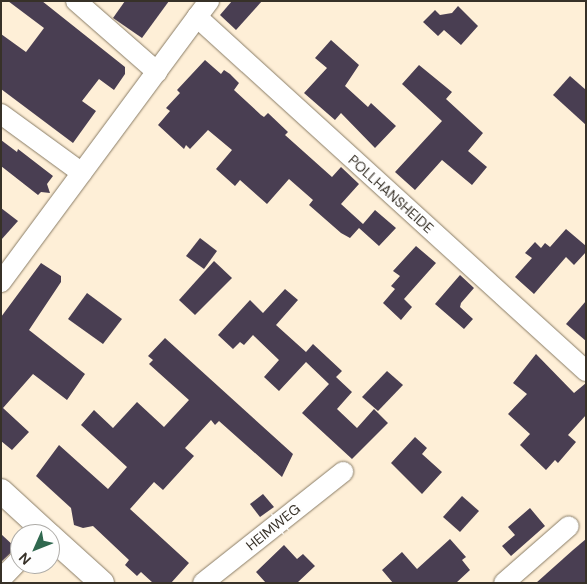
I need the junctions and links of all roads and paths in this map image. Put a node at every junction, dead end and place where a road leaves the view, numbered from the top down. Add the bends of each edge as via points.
1 (76, 1) edge
2 (209, 1) edge
3 (197, 18) junction
4 (157, 72) junction
5 (1, 114) edge
6 (82, 173) junction
7 (1, 282) edge
8 (586, 370) edge
9 (343, 472) dead end
10 (1, 491) edge
11 (36, 524) edge
12 (569, 526) dead end
13 (60, 546) edge
14 (10, 570) edge
15 (1, 579) edge
16 (102, 583) edge
17 (203, 583) edge
18 (504, 583) edge

1 - 4 street
2 - 3 street
3 - 4 street
3 - 8 street, POLLHANSHEIDE
4 - 6 street
5 - 6 street
6 - 7 street
9 - 17 street, HEIMWEG
10 - 11 street
12 - 18 street
13 - 16 street
14 - 15 street

